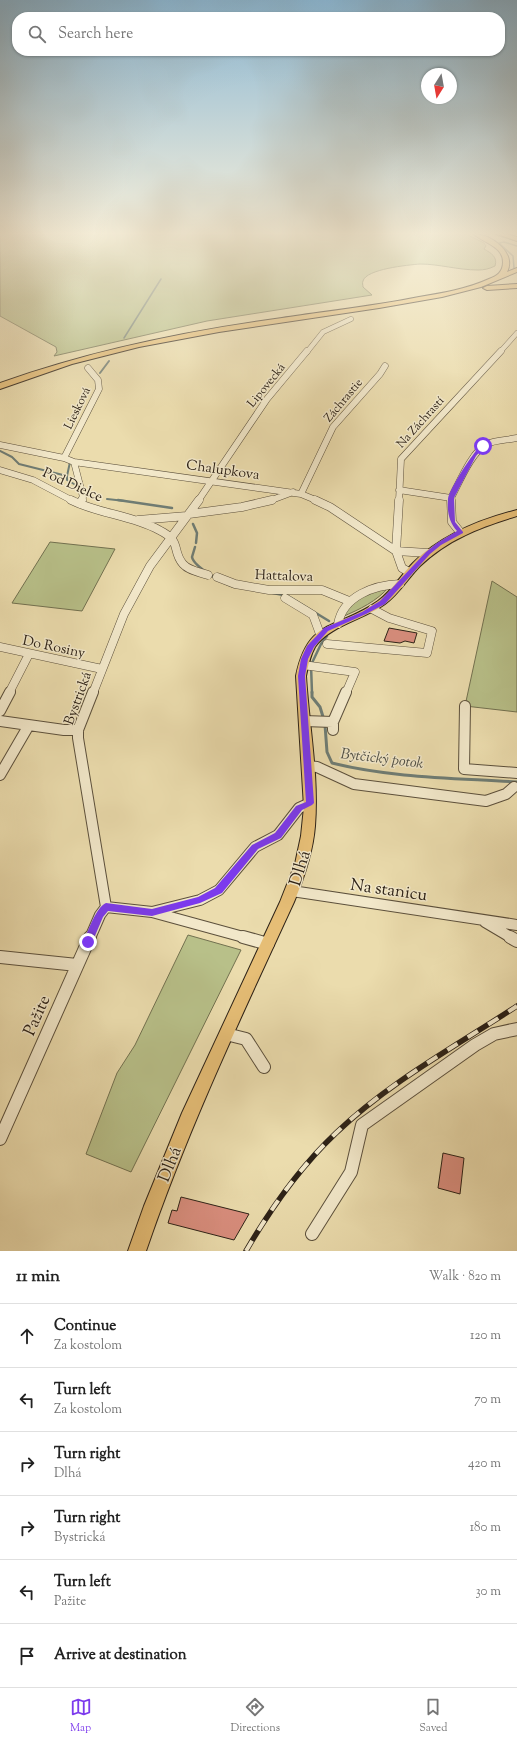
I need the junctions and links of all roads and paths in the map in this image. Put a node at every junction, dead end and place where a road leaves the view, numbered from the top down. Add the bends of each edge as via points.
1 (453, 292) edge
2 (469, 292) edge
3 (351, 319) dead end
4 (517, 333) edge
5 (385, 366) dead end
6 (88, 368) dead end
7 (0, 386) edge
8 (0, 391) edge
9 (517, 438) edge
10 (0, 445) edge
11 (64, 458) junction
12 (74, 462) junction
13 (0, 470) edge
14 (212, 481) junction
15 (399, 490) junction
16 (293, 492) junction
17 (301, 494) junction
18 (451, 498) junction
19 (80, 504) junction
20 (516, 514) edge
21 (188, 515) junction
22 (135, 520) junction
23 (460, 532) junction
24 (170, 536) junction
25 (396, 551) junction
26 (428, 553) junction
27 (409, 572) junction
28 (208, 575) dead end
29 (217, 577) dead end
30 (400, 584) junction
31 (285, 598) dead end
32 (349, 600) junction
33 (372, 609) junction
34 (338, 624) junction
35 (324, 639) junction
36 (0, 647) edge
37 (29, 654) junction
38 (308, 666) junction
39 (102, 669) junction
40 (465, 706) dead end
41 (0, 711) edge
42 (0, 721) edge
43 (304, 721) junction
44 (29, 725) junction
45 (78, 730) junction
46 (308, 766) junction
47 (517, 773) edge
48 (0, 775) edge
49 (514, 787) dead end
50 (310, 803) junction
51 (292, 891) junction
52 (106, 907) junction
53 (152, 912) junction
54 (481, 919) junction
55 (517, 925) edge
56 (517, 942) edge
57 (268, 944) junction
58 (0, 957) edge
59 (77, 965) junction
60 (517, 1028) edge
61 (226, 1034) junction
62 (264, 1067) dead end
63 (0, 1139) edge
64 (312, 1234) dead end
65 (137, 1251) edge

1 - 7 highway via 158,340 73,362
2 - 8 highway via 426,302 161,343 76,365
3 - 14 street, Lipovecká via 324,332 254,418
4 - 15 street, Na Záchrastí via 401,459
5 - 17 street, Záchrastie via 333,427
6 - 11 street, Liesková via 97,378 99,389
9 - 18 street via 483,446 474,456
10 - 11 street, Chalupkova
11 - 12 street, Chalupkova
12 - 14 street, Chalupkova
12 - 19 street via 83,497
13 - 19 street, Pod Dielce via 35,481
14 - 16 street, Chalupkova
14 - 21 street, Bystrická
15 - 18 street
15 - 25 street, Na Záchrastí
16 - 17 street, Chalupkova
16 - 21 street, Pod Dielce via 268,502
17 - 25 street, Chalupkova via 330,507
18 - 23 street via 452,522
19 - 22 street, Pod Dielce
20 - 23 main road, Dlhá
21 - 22 street, Pod Dielce
21 - 24 street, Bystrická
22 - 24 street, Pod Dielce
23 - 26 main road, Dlhá
24 - 28 street via 186,567
24 - 39 street, Bystrická via 124,614
25 - 26 street
25 - 27 street via 402,568
26 - 27 main road, Dlhá
27 - 30 main road, Dlhá
29 - 32 street, Hattalova via 235,584 269,590 322,590
30 - 32 street via 388,583
30 - 33 main road, Dlhá via 382,603
31 - 35 street, Hattalova via 313,615
32 - 34 street via 342,609
33 - 34 main road, Dlhá
33 - 35 street via 389,618 432,632 427,653
34 - 35 main road, Dlhá
35 - 38 main road, Dlhá via 311,646
36 - 37 street, Do Rosiny
37 - 39 street, Do Rosiny
37 - 41 street
38 - 43 main road, Dlhá via 301,689
38 - 43 street via 355,672 328,724
39 - 45 street, Bystrická
40 - 47 street via 464,768
42 - 44 street
43 - 46 main road, Dlhá
44 - 45 street
44 - 48 street
45 - 52 street, Bystrická
46 - 49 street via 317,767 354,784 486,800 506,794
46 - 50 main road, Dlhá
50 - 51 main road, Dlhá via 305,849
50 - 53 street via 299,808 278,835 255,847 218,890 200,900
51 - 54 street, Na stanicu
51 - 57 main road, Dlhá
52 - 53 street
52 - 59 street, Pažite
53 - 57 street
54 - 55 street, Na stanicu
54 - 56 street, Na stanicu
57 - 61 main road, Dlhá
58 - 59 street
59 - 63 street, Pažite
60 - 64 street via 494,1034 476,1045 362,1125 351,1172
61 - 62 street via 246,1039
61 - 65 main road, Dlhá via 172,1156

